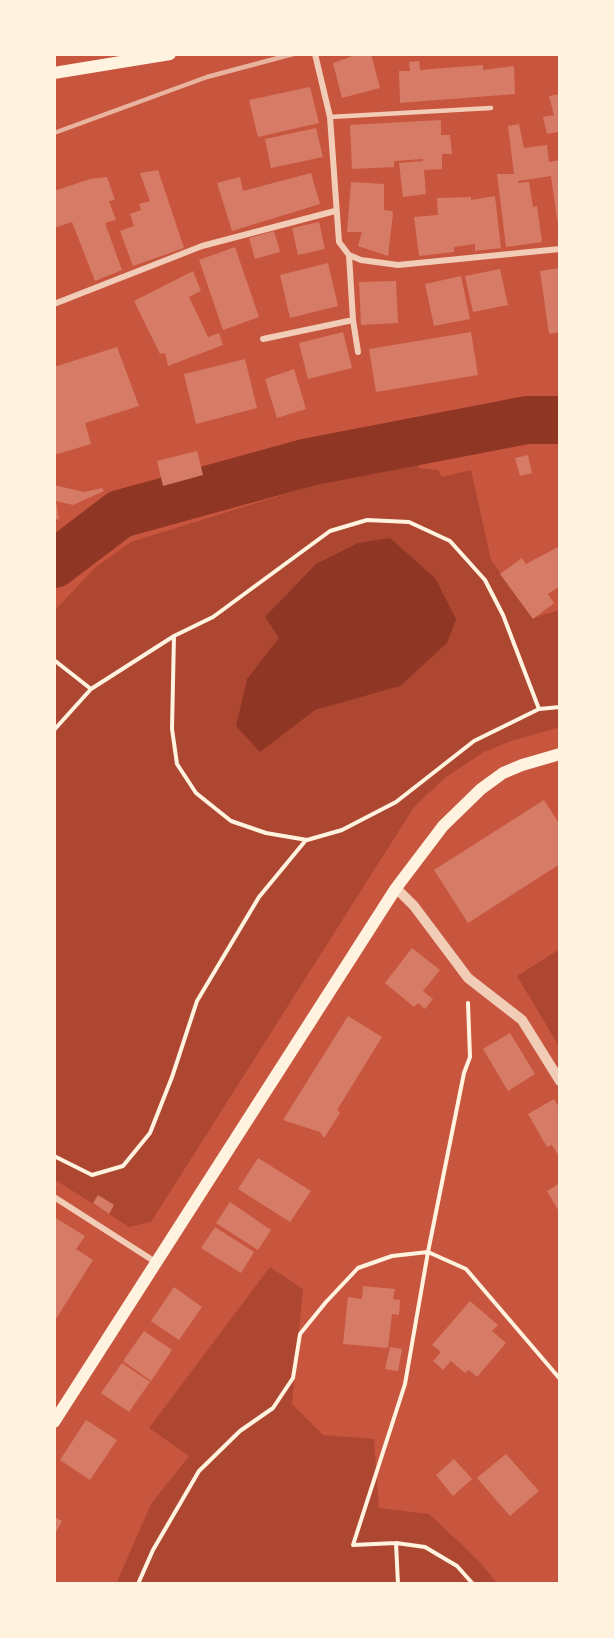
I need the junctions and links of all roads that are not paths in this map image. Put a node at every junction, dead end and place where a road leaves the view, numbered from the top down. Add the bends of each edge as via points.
1 (170, 54) edge
2 (315, 54) edge
3 (54, 73) edge
4 (490, 108) dead end
5 (330, 117) junction
6 (335, 211) junction
7 (560, 249) edge
8 (349, 255) junction
9 (54, 304) edge
10 (353, 320) junction
11 (263, 339) dead end
12 (358, 352) dead end
13 (560, 754) edge
14 (396, 888) junction
15 (560, 1081) edge
16 (54, 1197) edge
17 (158, 1263) junction
18 (54, 1422) edge

1 - 3 main road
2 - 5 street
4 - 5 lane
5 - 6 street
6 - 8 street via 339,242
6 - 9 street via 222,240
7 - 8 street via 398,266
8 - 10 street
10 - 11 street
10 - 12 street
13 - 14 main road via 522,765 481,789 443,826
14 - 15 street via 468,978 522,1020
14 - 17 main road
16 - 17 street
17 - 18 main road

